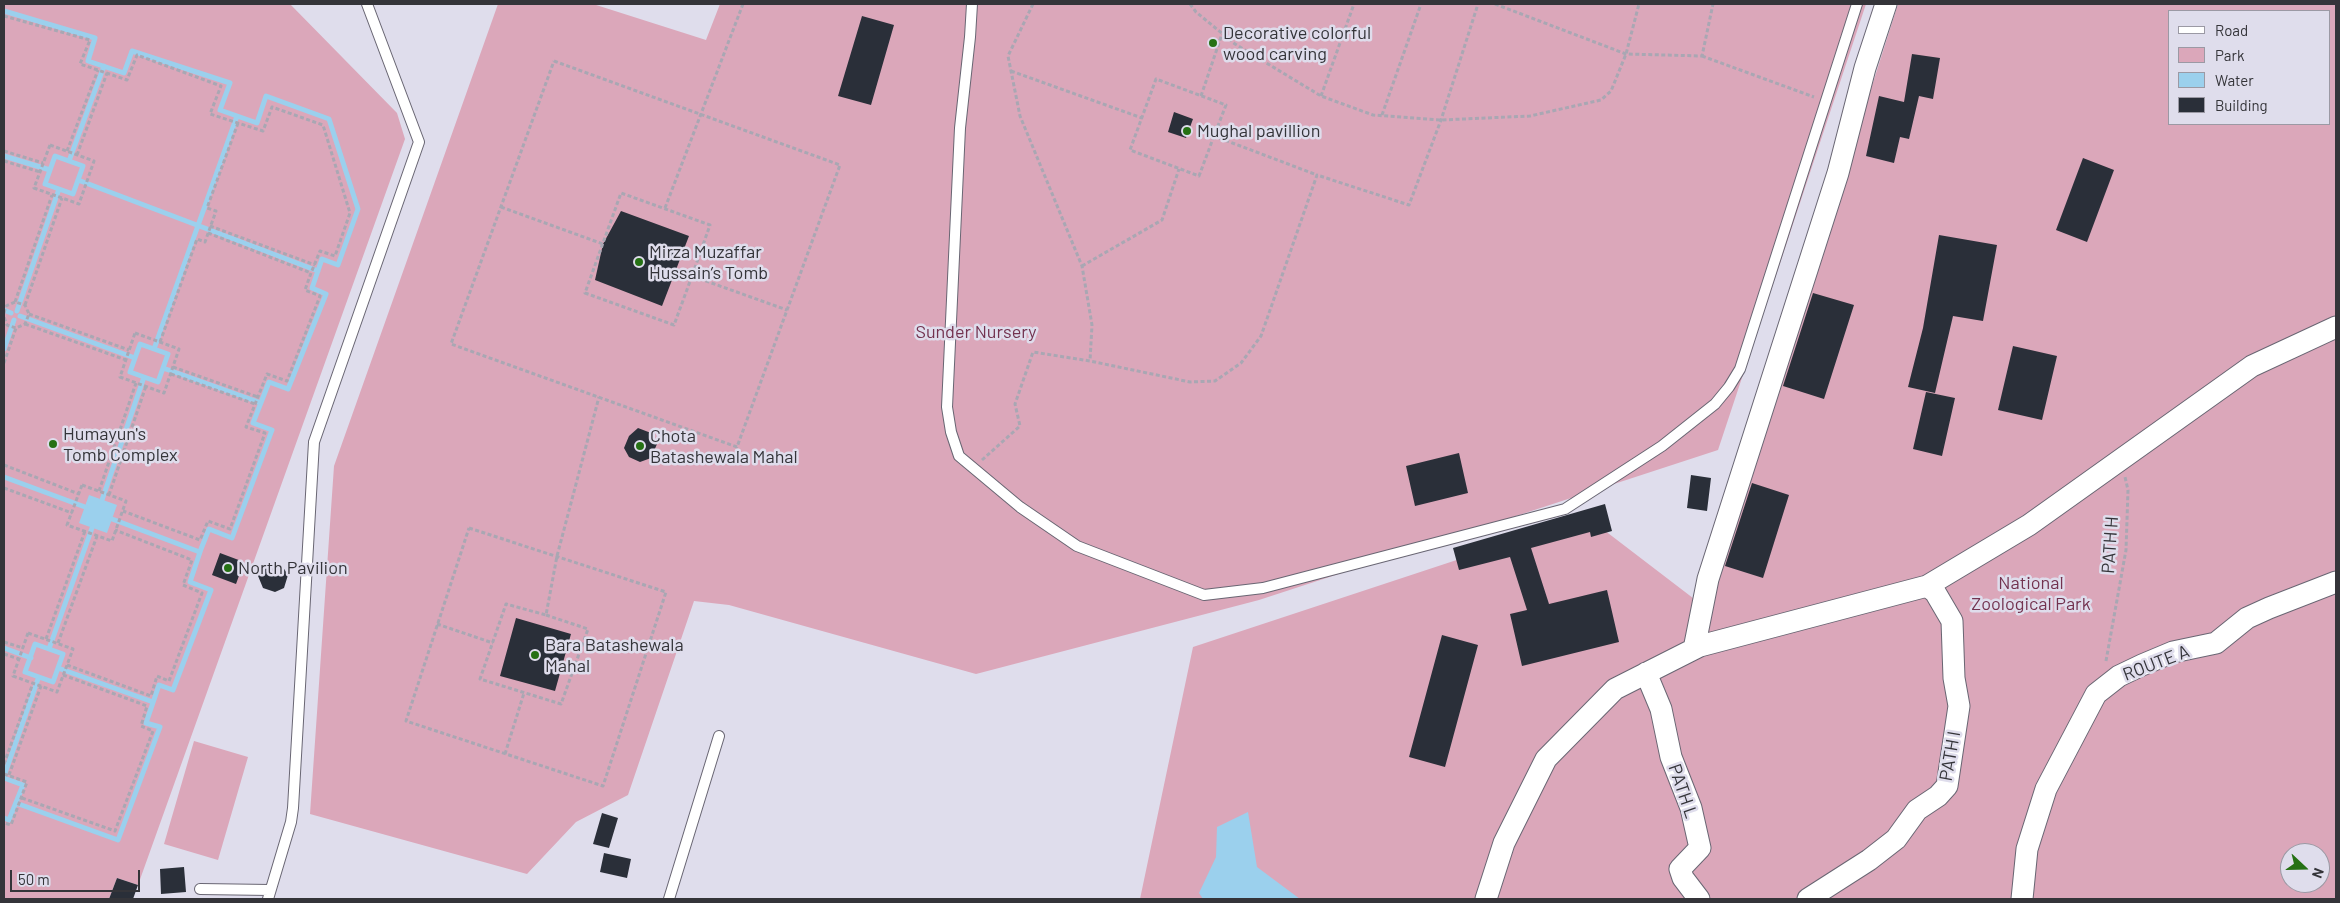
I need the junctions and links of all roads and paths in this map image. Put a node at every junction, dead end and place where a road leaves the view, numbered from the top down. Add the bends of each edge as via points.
1 (367, 4) edge
2 (743, 4) edge
3 (972, 4) edge
4 (1033, 4) edge
5 (1190, 4) edge
6 (1354, 4) edge
7 (1421, 4) edge
8 (1478, 4) edge
9 (1494, 4) edge
10 (1639, 4) edge
11 (1713, 4) edge
12 (1857, 4) edge
13 (1886, 4) edge
14 (4, 16) edge
15 (1222, 34) junction
16 (1626, 54) junction
17 (1702, 56) junction
18 (98, 70) junction
19 (1011, 71) junction
20 (108, 73) junction
21 (1200, 96) junction
22 (1321, 96) junction
23 (1826, 102) junction
24 (700, 114) junction
25 (1382, 115) junction
26 (1142, 118) junction
27 (1441, 120) junction
28 (238, 123) junction
29 (1214, 136) junction
30 (4, 151) edge
31 (68, 152) junction
32 (76, 155) junction
33 (4, 160) edge
34 (43, 164) junction
35 (1178, 169) junction
36 (41, 172) junction
37 (1317, 175) junction
38 (53, 195) junction
39 (61, 198) junction
40 (501, 207) junction
41 (664, 208) junction
42 (210, 226) junction
43 (208, 233) junction
44 (603, 244) junction
45 (314, 265) junction
46 (1082, 266) junction
47 (312, 273) junction
48 (692, 276) junction
49 (15, 302) junction
50 (25, 305) junction
51 (5, 306) edge
52 (787, 310) junction
53 (4, 313) edge
54 (29, 314) junction
55 (4, 317) edge
56 (25, 324) junction
57 (2336, 327) edge
58 (16, 328) junction
59 (160, 342) junction
60 (129, 350) junction
61 (126, 360) junction
62 (1090, 361) junction
63 (4, 363) edge
64 (173, 367) junction
65 (171, 374) junction
66 (136, 383) junction
67 (146, 386) junction
68 (258, 397) junction
69 (598, 397) junction
70 (255, 404) junction
71 (2121, 460) junction
72 (4, 465) edge
73 (973, 468) junction
74 (4, 488) edge
75 (99, 491) junction
76 (79, 494) junction
77 (109, 495) junction
78 (123, 511) junction
79 (72, 513) junction
80 (116, 530) junction
81 (85, 531) junction
82 (97, 536) junction
83 (557, 556) junction
84 (2336, 582) edge
85 (1927, 586) junction
86 (546, 615) junction
87 (437, 624) junction
88 (46, 639) junction
89 (4, 642) edge
90 (58, 643) junction
91 (493, 643) junction
92 (23, 648) junction
93 (1694, 649) junction
94 (4, 654) edge
95 (19, 659) junction
96 (67, 665) junction
97 (1646, 673) junction
98 (63, 676) junction
99 (33, 683) junction
100 (41, 686) junction
101 (2101, 690) junction
102 (524, 693) junction
103 (719, 736) dead end
104 (505, 754) junction
105 (4, 764) edge
106 (4, 774) edge
107 (9, 775) junction
108 (22, 798) junction
109 (4, 823) edge
110 (200, 889) dead end
111 (269, 895) edge
112 (669, 899) edge
113 (1486, 899) edge
114 (1699, 899) edge
115 (1808, 899) edge
116 (2022, 899) edge

1 - 111 lane via 419,142 314,442 293,808
2 - 24 path
3 - 73 lane via 960,128 947,407 959,456
4 - 19 path via 1008,56
5 - 15 path
6 - 22 path
7 - 25 path
8 - 27 path
9 - 16 path
10 - 16 path
11 - 17 path
12 - 23 lane
13 - 93 street via 1865,68 1838,173 1708,579
14 - 18 path via 90,40 80,64
15 - 21 path
15 - 22 path
16 - 17 path
16 - 27 path via 1611,91 1601,100 1530,116
17 - 23 path
18 - 20 path
18 - 31 path
19 - 26 path
19 - 46 path via 1020,116
20 - 28 path via 127,80 137,55 221,86 210,114
20 - 32 path
21 - 26 path via 1156,79
21 - 29 path via 1226,106
22 - 25 path via 1373,115
23 - 73 lane via 1740,369 1729,387 1715,404 1662,446 1565,509 1262,588 1204,595 1077,546 1020,507
24 - 40 path via 554,61
24 - 41 path
24 - 52 path via 840,165
25 - 27 path
26 - 35 path via 1130,150
27 - 37 path via 1409,205
28 - 42 path via 207,208 216,211
28 - 45 path via 263,131 272,107 324,124 350,213 335,256 320,251
29 - 35 path via 1199,176
29 - 37 path
30 - 34 path
31 - 32 path
31 - 34 path via 50,145
32 - 39 path via 94,161 84,191 79,204
33 - 36 path
34 - 36 path
35 - 46 path via 1162,220
36 - 38 path via 34,188
37 - 62 path via 1261,336 1241,363 1215,381 1190,382
38 - 39 path
38 - 49 path
39 - 50 path
40 - 44 path
40 - 69 path via 451,344
41 - 44 path via 621,193
41 - 48 path via 710,225
42 - 43 path
42 - 45 path
43 - 47 path
43 - 59 path via 205,242 197,239
44 - 48 path via 585,293 674,325
45 - 47 path
46 - 62 path via 1092,325
47 - 68 path via 305,290 320,296 286,381 267,374
48 - 52 path
49 - 50 path
49 - 51 path
50 - 54 path
51 - 53 path
52 - 69 path via 737,447
54 - 56 path
54 - 60 path
55 - 58 path via 7,325
56 - 58 path
56 - 61 path
57 - 71 street via 2252,366
58 - 63 path
59 - 60 path via 135,333
59 - 64 path via 180,349
60 - 61 path
61 - 66 path via 120,377
62 - 73 path via 1033,352 1016,404 1020,426
64 - 65 path
64 - 68 path
65 - 67 path via 164,393
65 - 70 path
66 - 67 path
66 - 75 path
67 - 77 path
68 - 70 path
69 - 83 path
70 - 78 path via 246,427 265,433 230,529 208,521 200,540
71 - 85 street via 2029,525
71 - 101 path, PATH H via 2128,490 2126,550
72 - 76 path
74 - 79 path
75 - 76 path via 82,485
75 - 77 path
76 - 79 path
77 - 78 path via 126,501
78 - 80 path
79 - 81 path via 67,525
80 - 82 path via 112,541
80 - 96 path via 192,560 183,585 202,593 170,681 157,676 150,696
81 - 82 path
81 - 88 path
82 - 90 path
83 - 86 path
83 - 87 path via 469,528
83 - 104 path via 666,592 603,786
84 - 101 street, ROUTE A via 2247,618 2216,643 2173,652 2142,665 2119,676
85 - 93 street
85 - 115 street, PATH I via 1935,592 1952,621 1954,678 1959,706 1947,786 1917,810 1896,839
86 - 91 path via 506,604
86 - 102 path via 588,629 562,704
87 - 91 path
87 - 104 path via 406,721
88 - 90 path
88 - 92 path via 28,633
89 - 92 path
90 - 96 path via 73,649
91 - 102 path via 480,679
92 - 95 path
93 - 97 street
94 - 95 path
95 - 99 path via 13,676
96 - 98 path
97 - 113 street via 1615,689 1546,759 1504,843
97 - 114 street, PATH L via 1661,709 1671,757 1692,808 1700,848 1680,869
98 - 100 path via 57,692
98 - 108 path via 147,706 141,726 153,731 115,832
99 - 100 path
99 - 105 path
100 - 107 path
101 - 116 street, ROUTE A via 2046,789 2027,849
102 - 104 path
103 - 112 lane
106 - 107 path
107 - 108 path via 27,782
108 - 109 path via 11,826
110 - 111 lane

